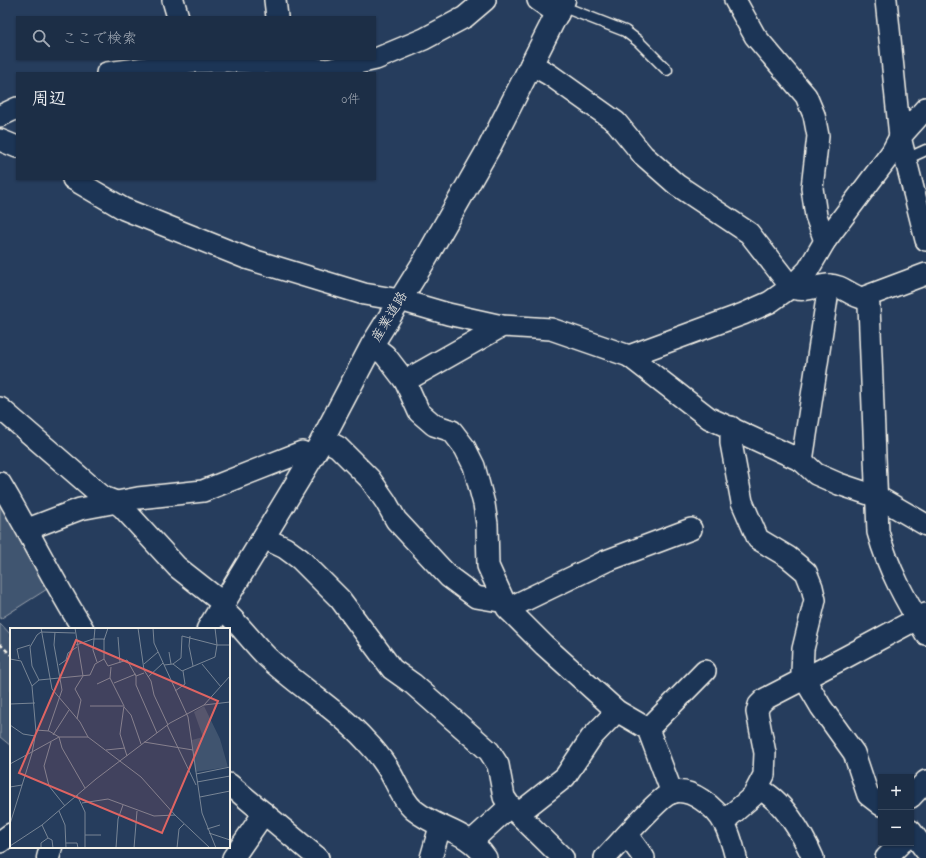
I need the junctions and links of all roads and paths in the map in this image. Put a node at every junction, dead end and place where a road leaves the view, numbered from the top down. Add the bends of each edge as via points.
1 (173, 0) edge
2 (275, 0) edge
3 (485, 0) edge
4 (538, 0) edge
5 (735, 0) edge
6 (886, 0) edge
7 (561, 7) edge
8 (178, 16) edge
9 (277, 16) edge
10 (376, 59) edge
11 (190, 60) edge
12 (372, 60) edge
13 (282, 62) edge
14 (531, 64) junction
15 (667, 70) dead end
16 (112, 72) edge
17 (16, 108) edge
18 (926, 108) edge
19 (0, 116) edge
20 (900, 137) junction
21 (0, 140) edge
22 (16, 147) edge
23 (926, 150) edge
24 (904, 160) junction
25 (76, 180) edge
26 (926, 238) edge
27 (825, 241) junction
28 (926, 274) edge
29 (829, 285) junction
30 (791, 287) junction
31 (866, 297) junction
32 (400, 300) junction
33 (502, 326) junction
34 (372, 345) junction
35 (629, 356) junction
36 (406, 380) junction
37 (0, 408) edge
38 (731, 427) junction
39 (318, 447) junction
40 (802, 461) junction
41 (0, 483) edge
42 (878, 497) junction
43 (116, 502) junction
44 (926, 525) edge
45 (28, 528) junction
46 (691, 529) dead end
47 (264, 538) junction
48 (223, 606) junction
49 (507, 607) junction
50 (923, 622) edge
51 (82, 628) edge
52 (209, 628) edge
53 (0, 644) edge
54 (10, 654) edge
55 (705, 671) dead end
56 (804, 678) junction
57 (617, 711) junction
58 (648, 729) junction
59 (926, 781) edge
60 (230, 785) edge
61 (758, 789) junction
62 (672, 793) junction
63 (914, 794) edge
64 (878, 803) edge
65 (514, 810) junction
66 (264, 813) junction
67 (724, 821) junction
68 (440, 826) junction
69 (10, 835) edge
70 (627, 835) junction
71 (914, 840) edge
72 (472, 841) junction
73 (0, 842) edge
74 (898, 846) edge
75 (51, 848) edge
76 (926, 851) edge
77 (48, 858) edge
78 (233, 858) edge
79 (318, 858) edge
80 (431, 858) edge
81 (486, 858) edge
82 (563, 858) edge
83 (605, 858) edge
84 (644, 858) edge
85 (736, 858) edge
86 (813, 858) edge
87 (886, 858) edge

1 - 8 street
2 - 9 street
3 - 10 street via 465,17 424,39
4 - 7 street
5 - 27 street via 755,36 806,96 814,115 818,136 812,188 816,216
6 - 20 street
7 - 14 street, 産業道路
7 - 15 lane via 625,31
11 - 13 street
11 - 16 street
12 - 13 street via 327,70
14 - 30 street via 616,122 643,155 677,185 749,233
14 - 32 street, 産業道路 via 490,146
17 - 19 street
18 - 20 street
20 - 24 street
20 - 27 street via 892,152
21 - 22 street
23 - 24 lane
24 - 26 street
25 - 32 street via 124,209 246,258 364,294
27 - 30 street via 808,270
28 - 31 street
29 - 30 street via 798,290
29 - 31 street via 844,288 856,297
29 - 40 street
30 - 35 street via 770,302 743,314
31 - 42 street via 869,306
32 - 33 street
32 - 34 street, 産業道路
33 - 35 street via 551,330
33 - 36 street
34 - 36 street via 385,355
34 - 39 street, 産業道路
35 - 38 street via 709,418
36 - 49 street via 419,412 434,425 452,431 474,466 487,524 488,566
37 - 43 street via 98,493
38 - 40 street
38 - 56 street via 731,443 742,502 758,539 788,557 806,572 812,588 815,600 804,649
39 - 43 street via 203,491
39 - 47 street, 産業道路
39 - 49 street via 338,447 370,479 396,520 449,577 476,597
40 - 42 street via 816,474
41 - 45 street
42 - 44 street
42 - 50 street via 878,532 885,556
43 - 45 street via 80,509
43 - 48 street via 177,567
45 - 51 street
46 - 49 street via 606,561
47 - 48 street, 産業道路
47 - 65 street via 300,559 340,599 392,669 413,684 489,751 498,765 504,797
48 - 52 street, 産業道路
48 - 68 street via 267,656 367,741 387,767 413,810
49 - 57 street via 544,645
50 - 56 street
53 - 54 path
55 - 58 street
56 - 61 street via 765,699 759,705 757,712 766,753 764,775
56 - 64 street via 854,753 868,795
57 - 58 street
57 - 65 street via 591,738 565,777
58 - 62 street
59 - 63 street
60 - 66 street
61 - 67 street
61 - 86 street via 776,801 793,823
62 - 67 street via 700,797
62 - 70 street via 659,802
65 - 72 street
65 - 82 street
66 - 78 street
66 - 79 street
67 - 85 street
68 - 72 street
68 - 80 street
69 - 73 street
70 - 83 street
70 - 84 street
71 - 76 street
72 - 81 street
74 - 87 street
75 - 77 street

